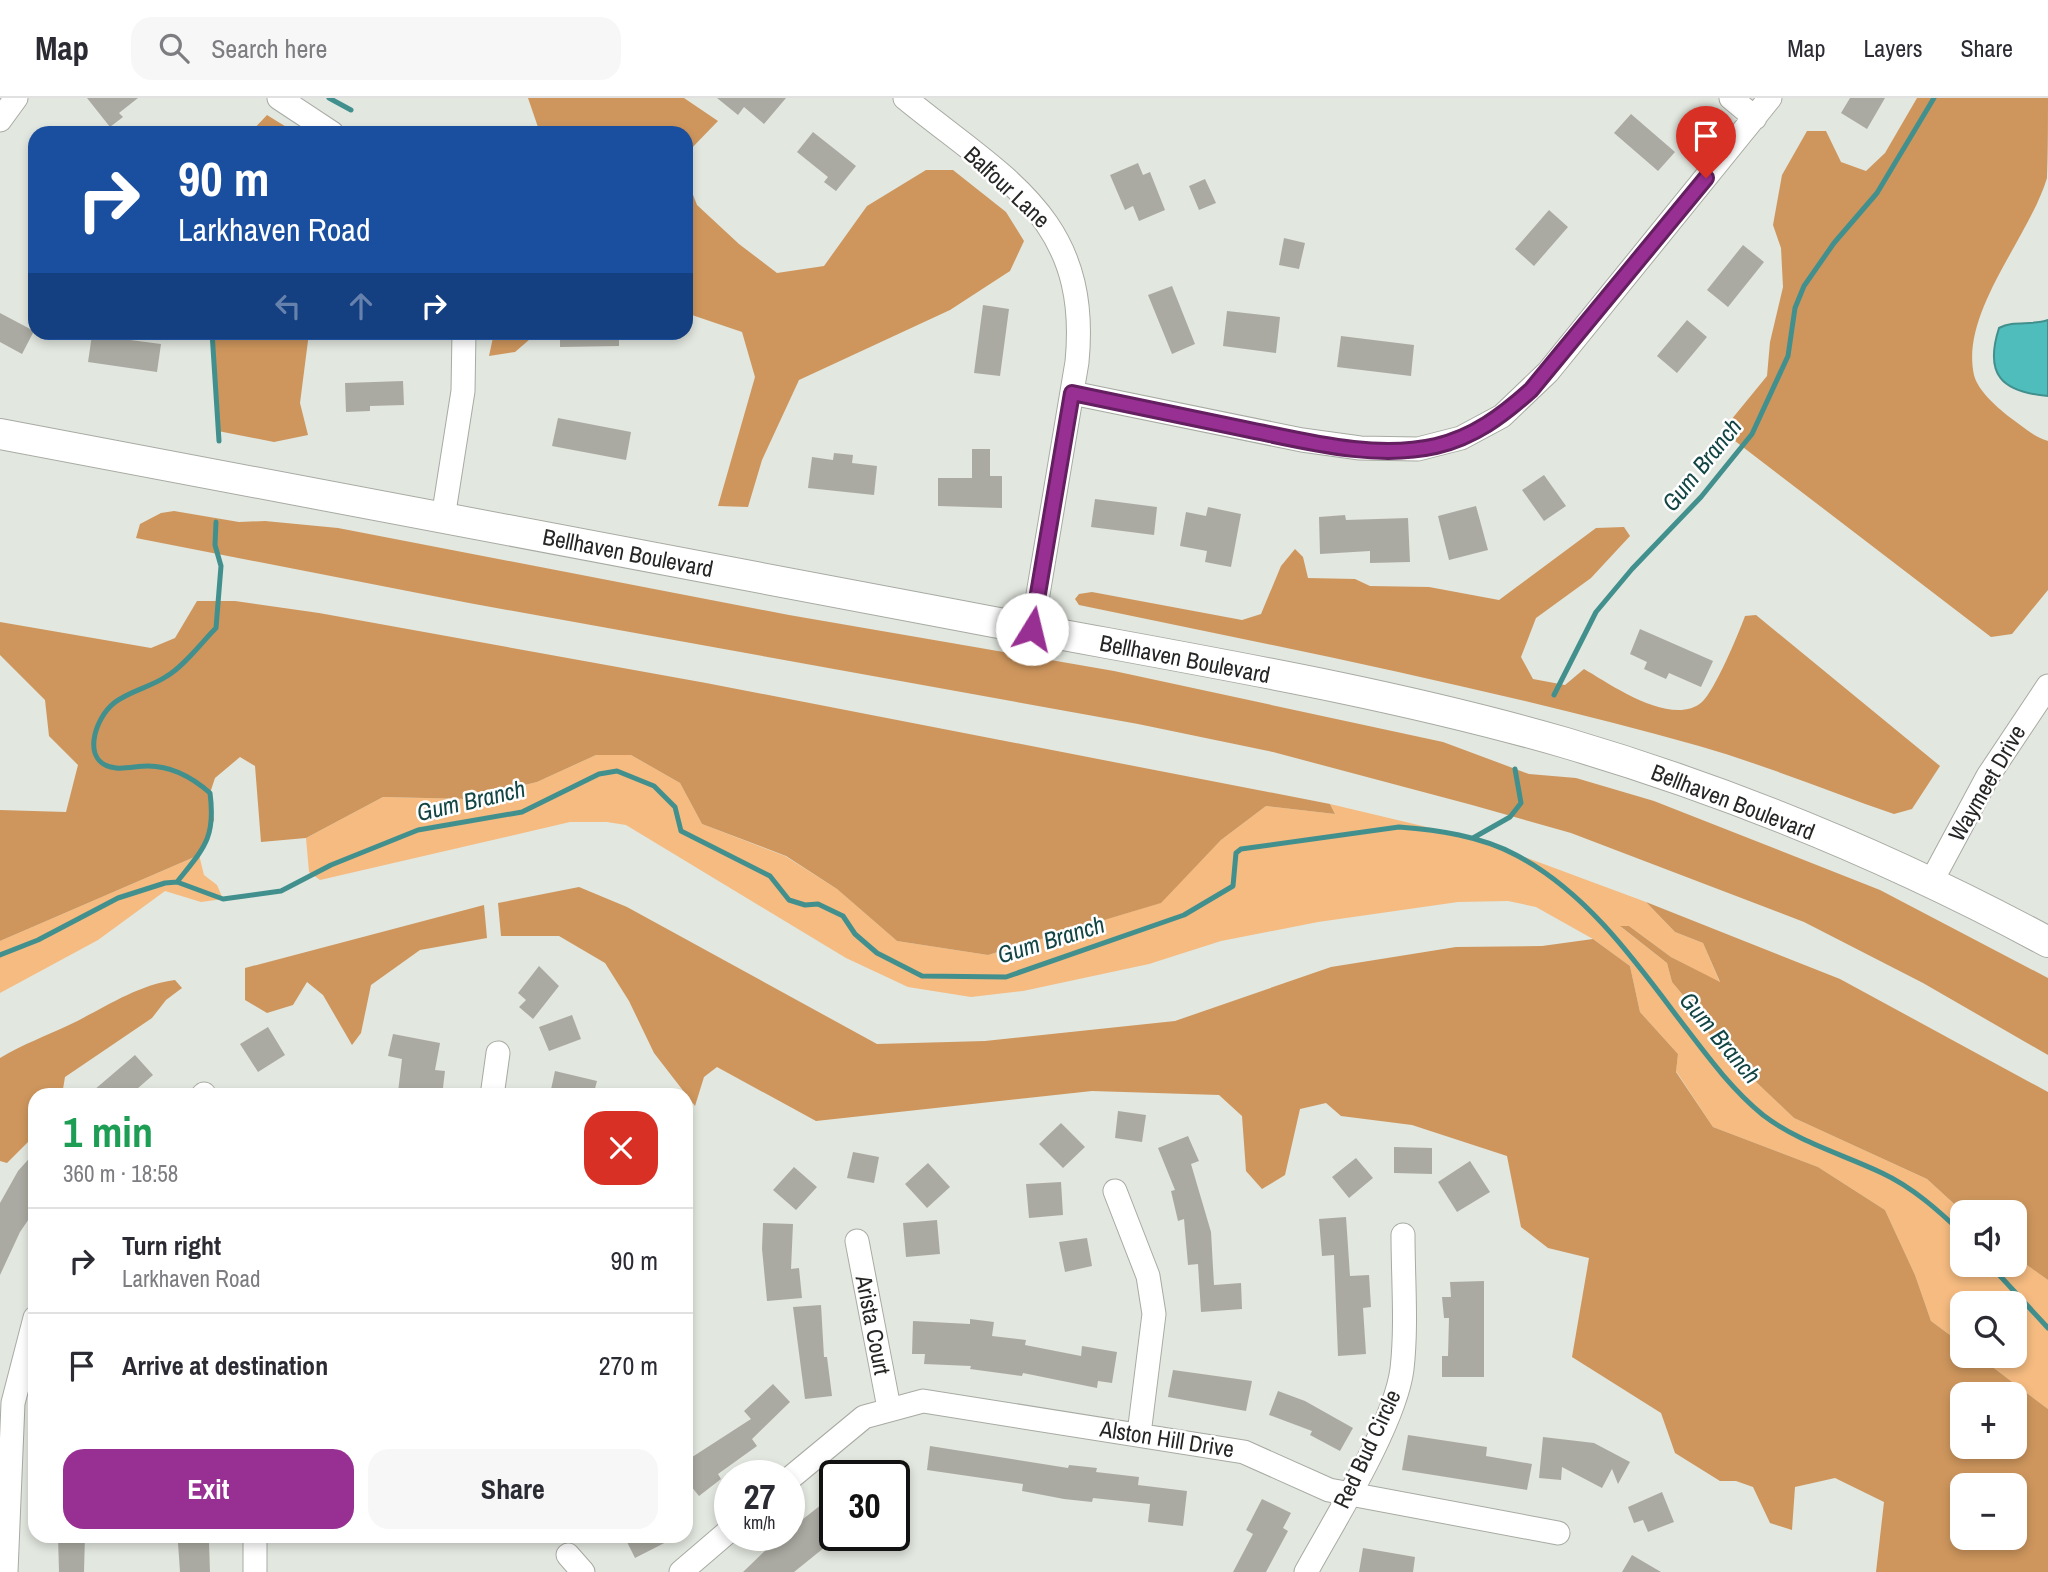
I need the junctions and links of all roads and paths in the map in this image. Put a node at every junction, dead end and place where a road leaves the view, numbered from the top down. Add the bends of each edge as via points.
1 (16, 98) edge
2 (279, 98) edge
3 (905, 98) edge
4 (1731, 98) edge
5 (1770, 98) edge
6 (1755, 118) junction
7 (0, 120) edge
8 (321, 126) edge
9 (464, 340) edge
10 (1072, 393) junction
11 (0, 434) edge
12 (443, 518) junction
13 (1032, 629) junction
14 (2048, 686) edge
15 (1930, 884) junction
16 (2048, 942) edge
17 (498, 1052) dead end
18 (493, 1088) edge
19 (1115, 1191) dead end
20 (1403, 1235) dead end
21 (858, 1241) dead end
22 (28, 1345) edge
23 (889, 1408) junction
24 (1139, 1434) junction
25 (805, 1466) edge
26 (1348, 1495) junction
27 (1558, 1533) dead end
28 (255, 1543) edge
29 (714, 1544) edge
30 (6, 1572) edge
31 (256, 1572) edge
32 (681, 1572) edge
33 (1306, 1572) edge

1 - 7 street
2 - 8 street
3 - 10 street, Balfour Lane via 1024,197 1059,239 1077,287 1080,312
4 - 6 street
5 - 6 street
6 - 10 street via 1548,372 1502,416 1461,438 1418,449 1360,449
9 - 12 street via 463,391
10 - 13 street, Balfour Lane
11 - 12 main road, Bellhaven Boulevard
12 - 13 main road, Bellhaven Boulevard
13 - 15 main road, Bellhaven Boulevard via 1450,712 1564,743 1722,795
14 - 15 street, Waymeet Drive via 1988,776
15 - 16 main road, Bellhaven Boulevard
17 - 18 street
19 - 24 street via 1139,1247 1153,1296 1153,1332
20 - 26 street, Red Bud Circle via 1402,1369 1396,1394
21 - 23 street, Arista Court
22 - 30 street via 13,1403
23 - 24 street, Alston Hill Drive via 923,1401
23 - 25 street, Alston Hill Drive via 864,1417
24 - 26 street, Alston Hill Drive via 1244,1452
26 - 27 street, Alston Hill Drive
26 - 33 street, Red Bud Circle
28 - 31 street
29 - 32 street

